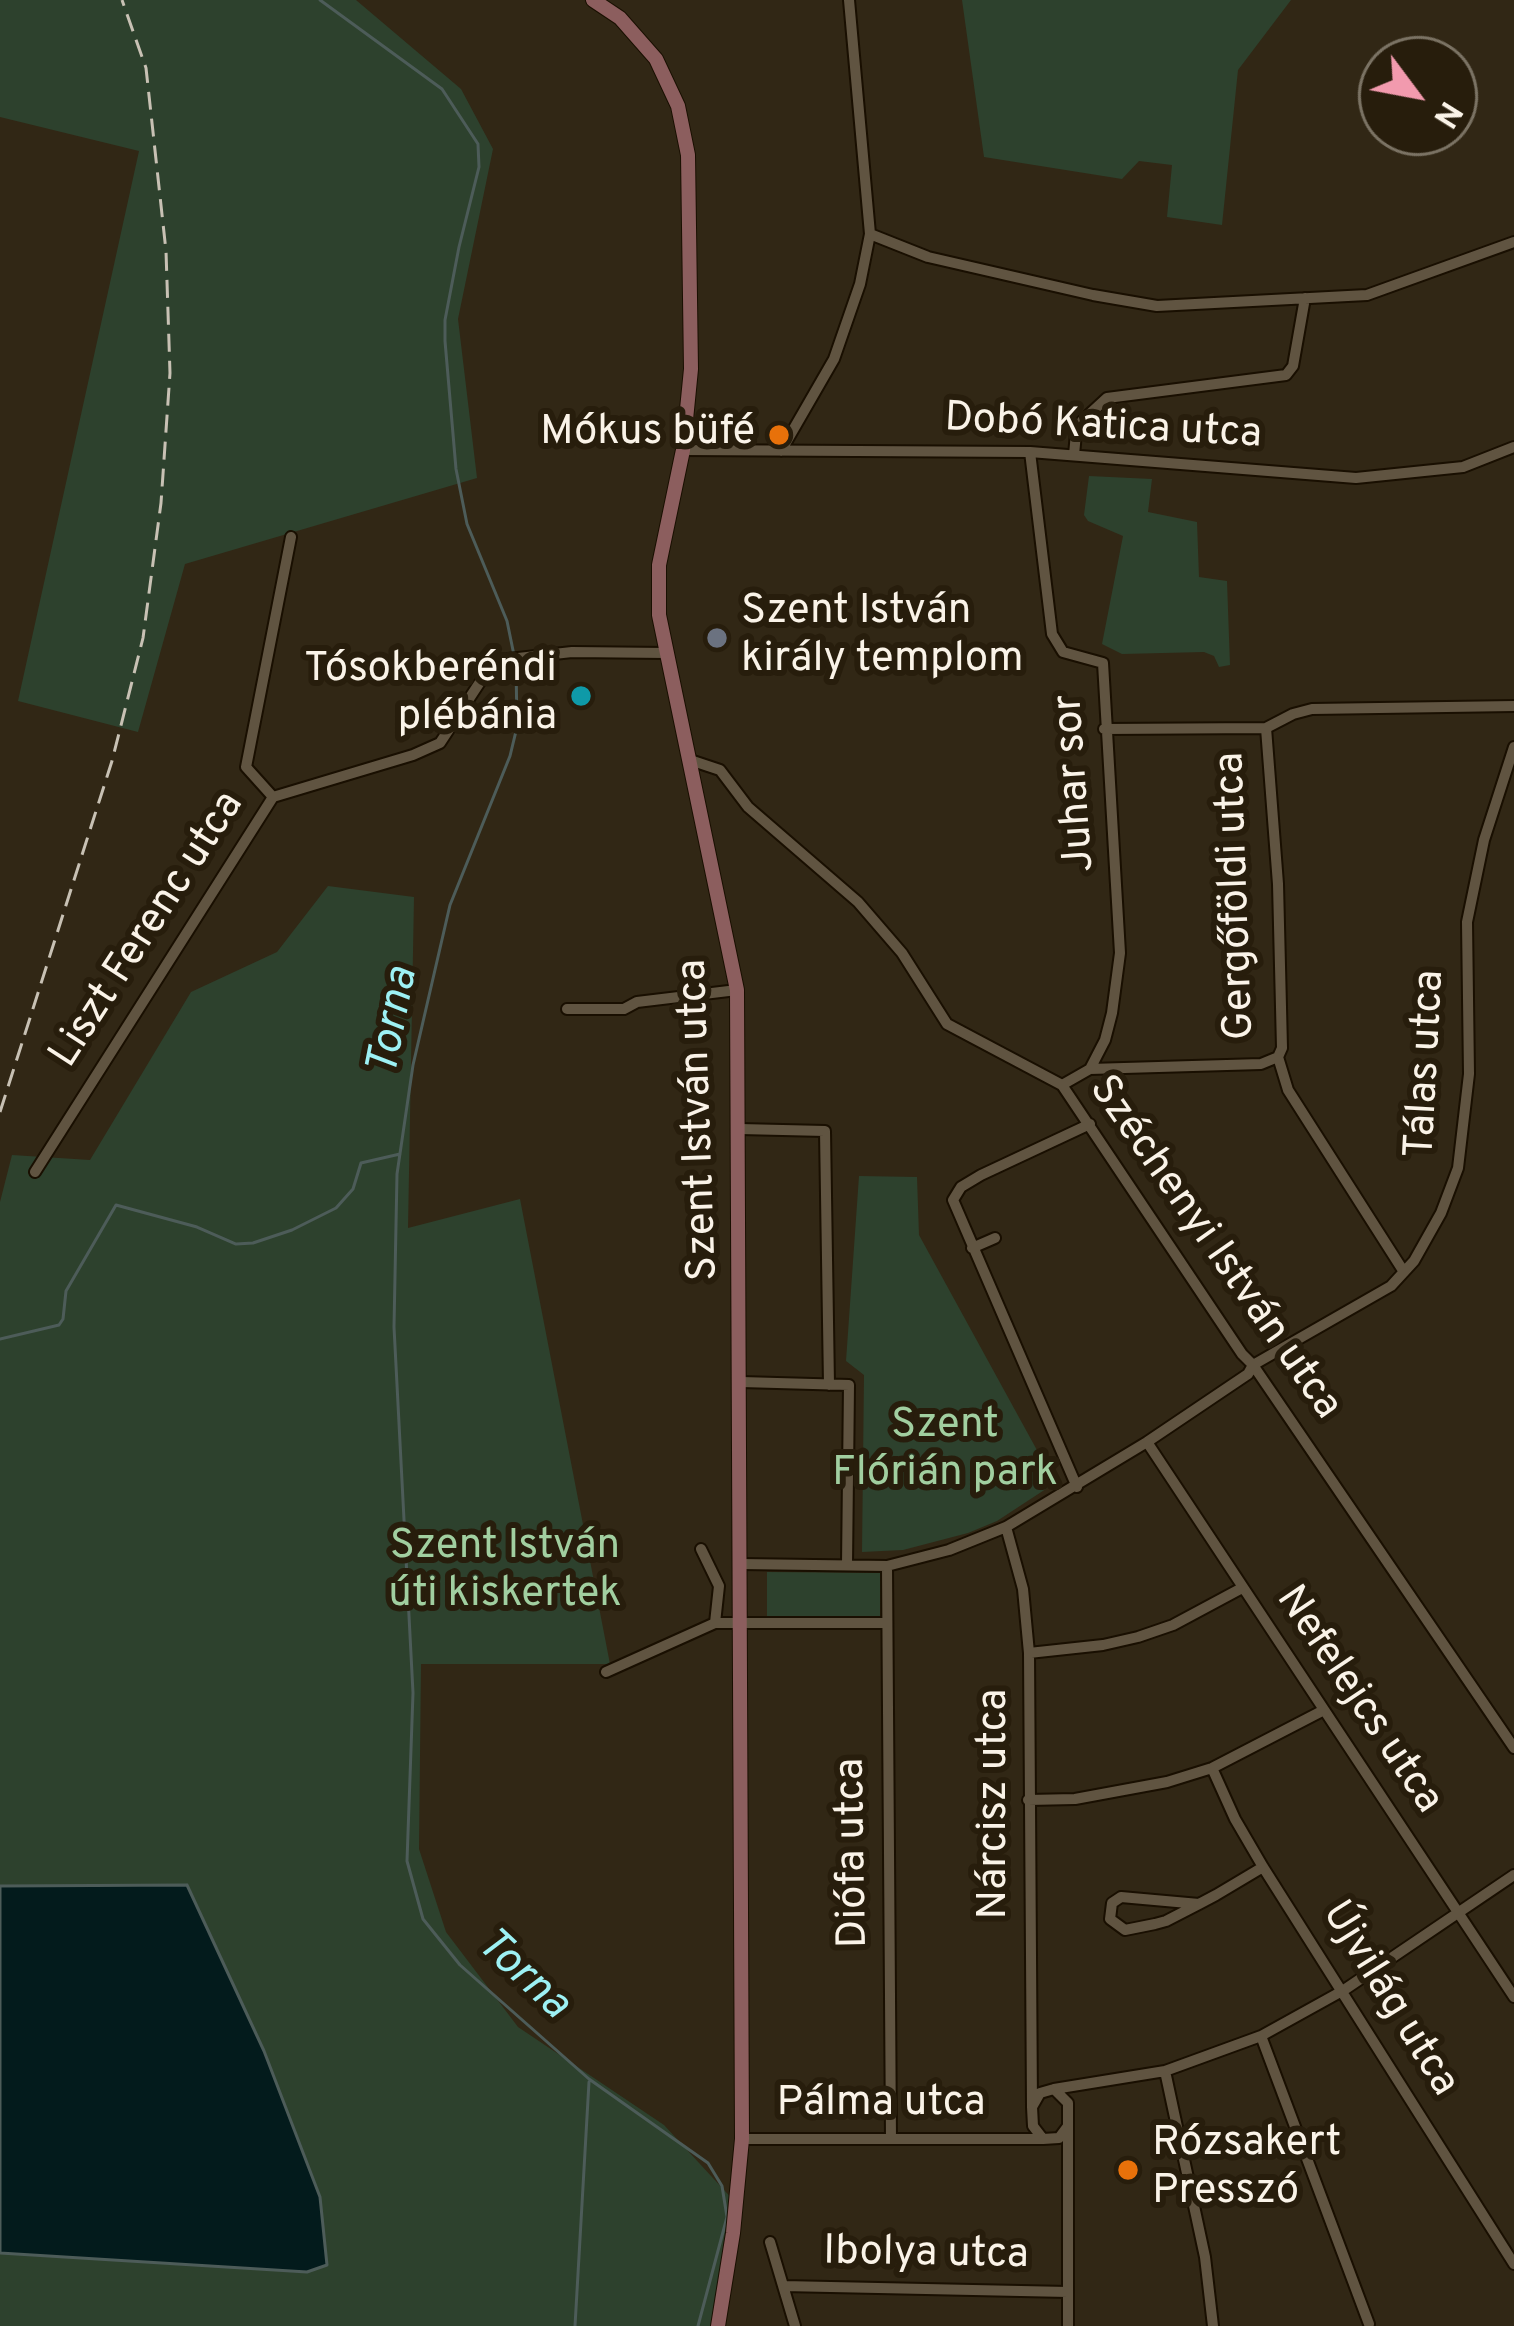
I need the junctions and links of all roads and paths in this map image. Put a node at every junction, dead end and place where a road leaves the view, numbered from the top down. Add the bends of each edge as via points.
1 (593, 0) edge
2 (848, 0) edge
3 (870, 234) junction
4 (1514, 242) edge
5 (1305, 298) junction
6 (1514, 447) edge
7 (683, 450) junction
8 (781, 451) junction
9 (1030, 452) junction
10 (1074, 455) junction
11 (290, 537) dead end
12 (666, 652) junction
13 (1514, 706) edge
14 (1266, 728) junction
15 (1104, 729) junction
16 (1514, 747) edge
17 (690, 760) junction
18 (273, 797) junction
19 (736, 990) junction
20 (567, 1009) dead end
21 (1278, 1057) junction
22 (1090, 1069) junction
23 (1062, 1085) junction
24 (1090, 1124) junction
25 (740, 1129) junction
26 (34, 1172) dead end
27 (995, 1238) dead end
28 (972, 1249) junction
29 (1404, 1272) junction
30 (1253, 1365) junction
31 (741, 1382) junction
32 (830, 1385) junction
33 (1147, 1442) junction
34 (1077, 1487) junction
35 (1006, 1527) junction
36 (701, 1549) dead end
37 (741, 1564) junction
38 (847, 1565) junction
39 (887, 1566) junction
40 (1242, 1588) junction
41 (742, 1623) junction
42 (715, 1624) junction
43 (886, 1624) junction
44 (1029, 1653) junction
45 (606, 1672) dead end
46 (1324, 1710) junction
47 (1514, 1748) edge
48 (1212, 1768) junction
49 (1028, 1800) junction
50 (1263, 1867) junction
51 (1514, 1875) edge
52 (1199, 1904) junction
53 (1458, 1912) junction
54 (1344, 1990) junction
55 (1514, 1996) edge
56 (1261, 2036) junction
57 (1165, 2071) junction
58 (1036, 2088) junction
59 (1065, 2091) junction
60 (1032, 2107) joint
61 (1033, 2126) junction
62 (1068, 2126) junction
63 (1059, 2138) junction
64 (742, 2139) junction
65 (891, 2139) junction
66 (1020, 2139) junction
67 (1043, 2139) junction
68 (1069, 2155) junction
69 (770, 2242) dead end
70 (1514, 2264) edge
71 (783, 2286) junction
72 (1068, 2291) junction
73 (1369, 2324) edge
74 (718, 2326) edge
75 (795, 2326) edge
76 (1068, 2326) edge
77 (1213, 2326) edge

1 - 7 main road, Szent István utca via 656,59 683,124 691,349
2 - 3 street
3 - 5 street via 946,262 1156,306
3 - 8 street via 834,359
4 - 5 street via 1367,295
5 - 10 street via 1286,375 1107,398 1076,433
6 - 10 street, Dobó Katica utca via 1463,467 1356,478
7 - 8 street, Dobó Katica utca
7 - 12 main road, Szent István utca via 659,566
8 - 9 street, Dobó Katica utca
9 - 10 street, Dobó Katica utca
9 - 15 street, Juhar sor via 1052,634 1063,652 1102,663
11 - 18 street via 246,767
12 - 17 main road, Szent István utca
12 - 18 street, Liszt Ferenc utca via 500,660 440,742
13 - 14 street, Gergőföldi utca via 1312,710
14 - 15 street, Gergőföldi utca
14 - 21 street, Gergőföldi utca via 1283,1025
15 - 22 street, Juhar sor via 1120,953 1106,1040
16 - 29 street, Tálas utca via 1467,922 1469,1074 1458,1168
17 - 19 main road, Szent István utca
17 - 23 street, Széchenyi István utca via 720,770 748,807 858,902 947,1024
18 - 26 street, Liszt Ferenc utca
19 - 20 street via 624,1009
19 - 25 main road, Szent István utca
21 - 22 street, Gergőföldi utca
21 - 29 street via 1288,1090
22 - 23 street, Gergőföldi utca
23 - 24 street, Széchenyi István utca
24 - 28 street via 955,1192
24 - 30 street, Széchenyi István utca
25 - 31 main road, Szent István utca
25 - 32 street via 825,1131
27 - 28 street
28 - 34 street
29 - 30 street, Tálas utca
30 - 33 street, Tálas utca
30 - 47 street, Széchenyi István utca
31 - 32 street
31 - 37 main road, Szent István utca
32 - 38 street via 849,1385
33 - 34 street, Tálas utca
33 - 40 street, Nefelejcs utca
34 - 35 street, Tálas utca
35 - 39 street, Tálas utca
35 - 44 street, Nárcisz utca
36 - 42 street via 719,1586
37 - 38 street, Tálas utca
37 - 41 main road, Szent István utca
38 - 39 street, Tálas utca
39 - 43 street, Diófa utca
40 - 44 street via 1138,1637
40 - 46 street, Nefelejcs utca
41 - 42 street
41 - 43 street
41 - 64 main road, Szent István utca
42 - 45 street
43 - 65 street, Diófa utca
44 - 49 street, Nárcisz utca
46 - 48 street
46 - 53 street, Nefelejcs utca
48 - 49 street via 1118,1794
48 - 50 street, Újvilág utca
49 - 58 street, Nárcisz utca
50 - 52 street
50 - 54 street, Újvilág utca
51 - 53 street, Pálma utca
52 - 52 street via 1126,1930 1110,1919 1120,1897
53 - 54 street, Pálma utca
53 - 55 street, Nefelejcs utca
54 - 56 street, Pálma utca
54 - 70 street, Újvilág utca
56 - 57 street, Pálma utca
56 - 73 street
57 - 59 street, Pálma utca
57 - 77 street
58 - 59 street, Pálma utca
58 - 60 street, Nárcisz utca
59 - 62 street
60 - 61 street, Pálma utca
61 - 66 street, Pálma utca
61 - 67 street, Pálma utca
62 - 63 street
62 - 68 street
63 - 67 street, Pálma utca
63 - 68 street
64 - 65 street, Pálma utca
64 - 74 main road, Szent István utca
65 - 66 street, Pálma utca
66 - 67 street, Pálma utca
68 - 72 street
69 - 71 street
71 - 72 street, Ibolya utca
71 - 75 street
72 - 76 street

